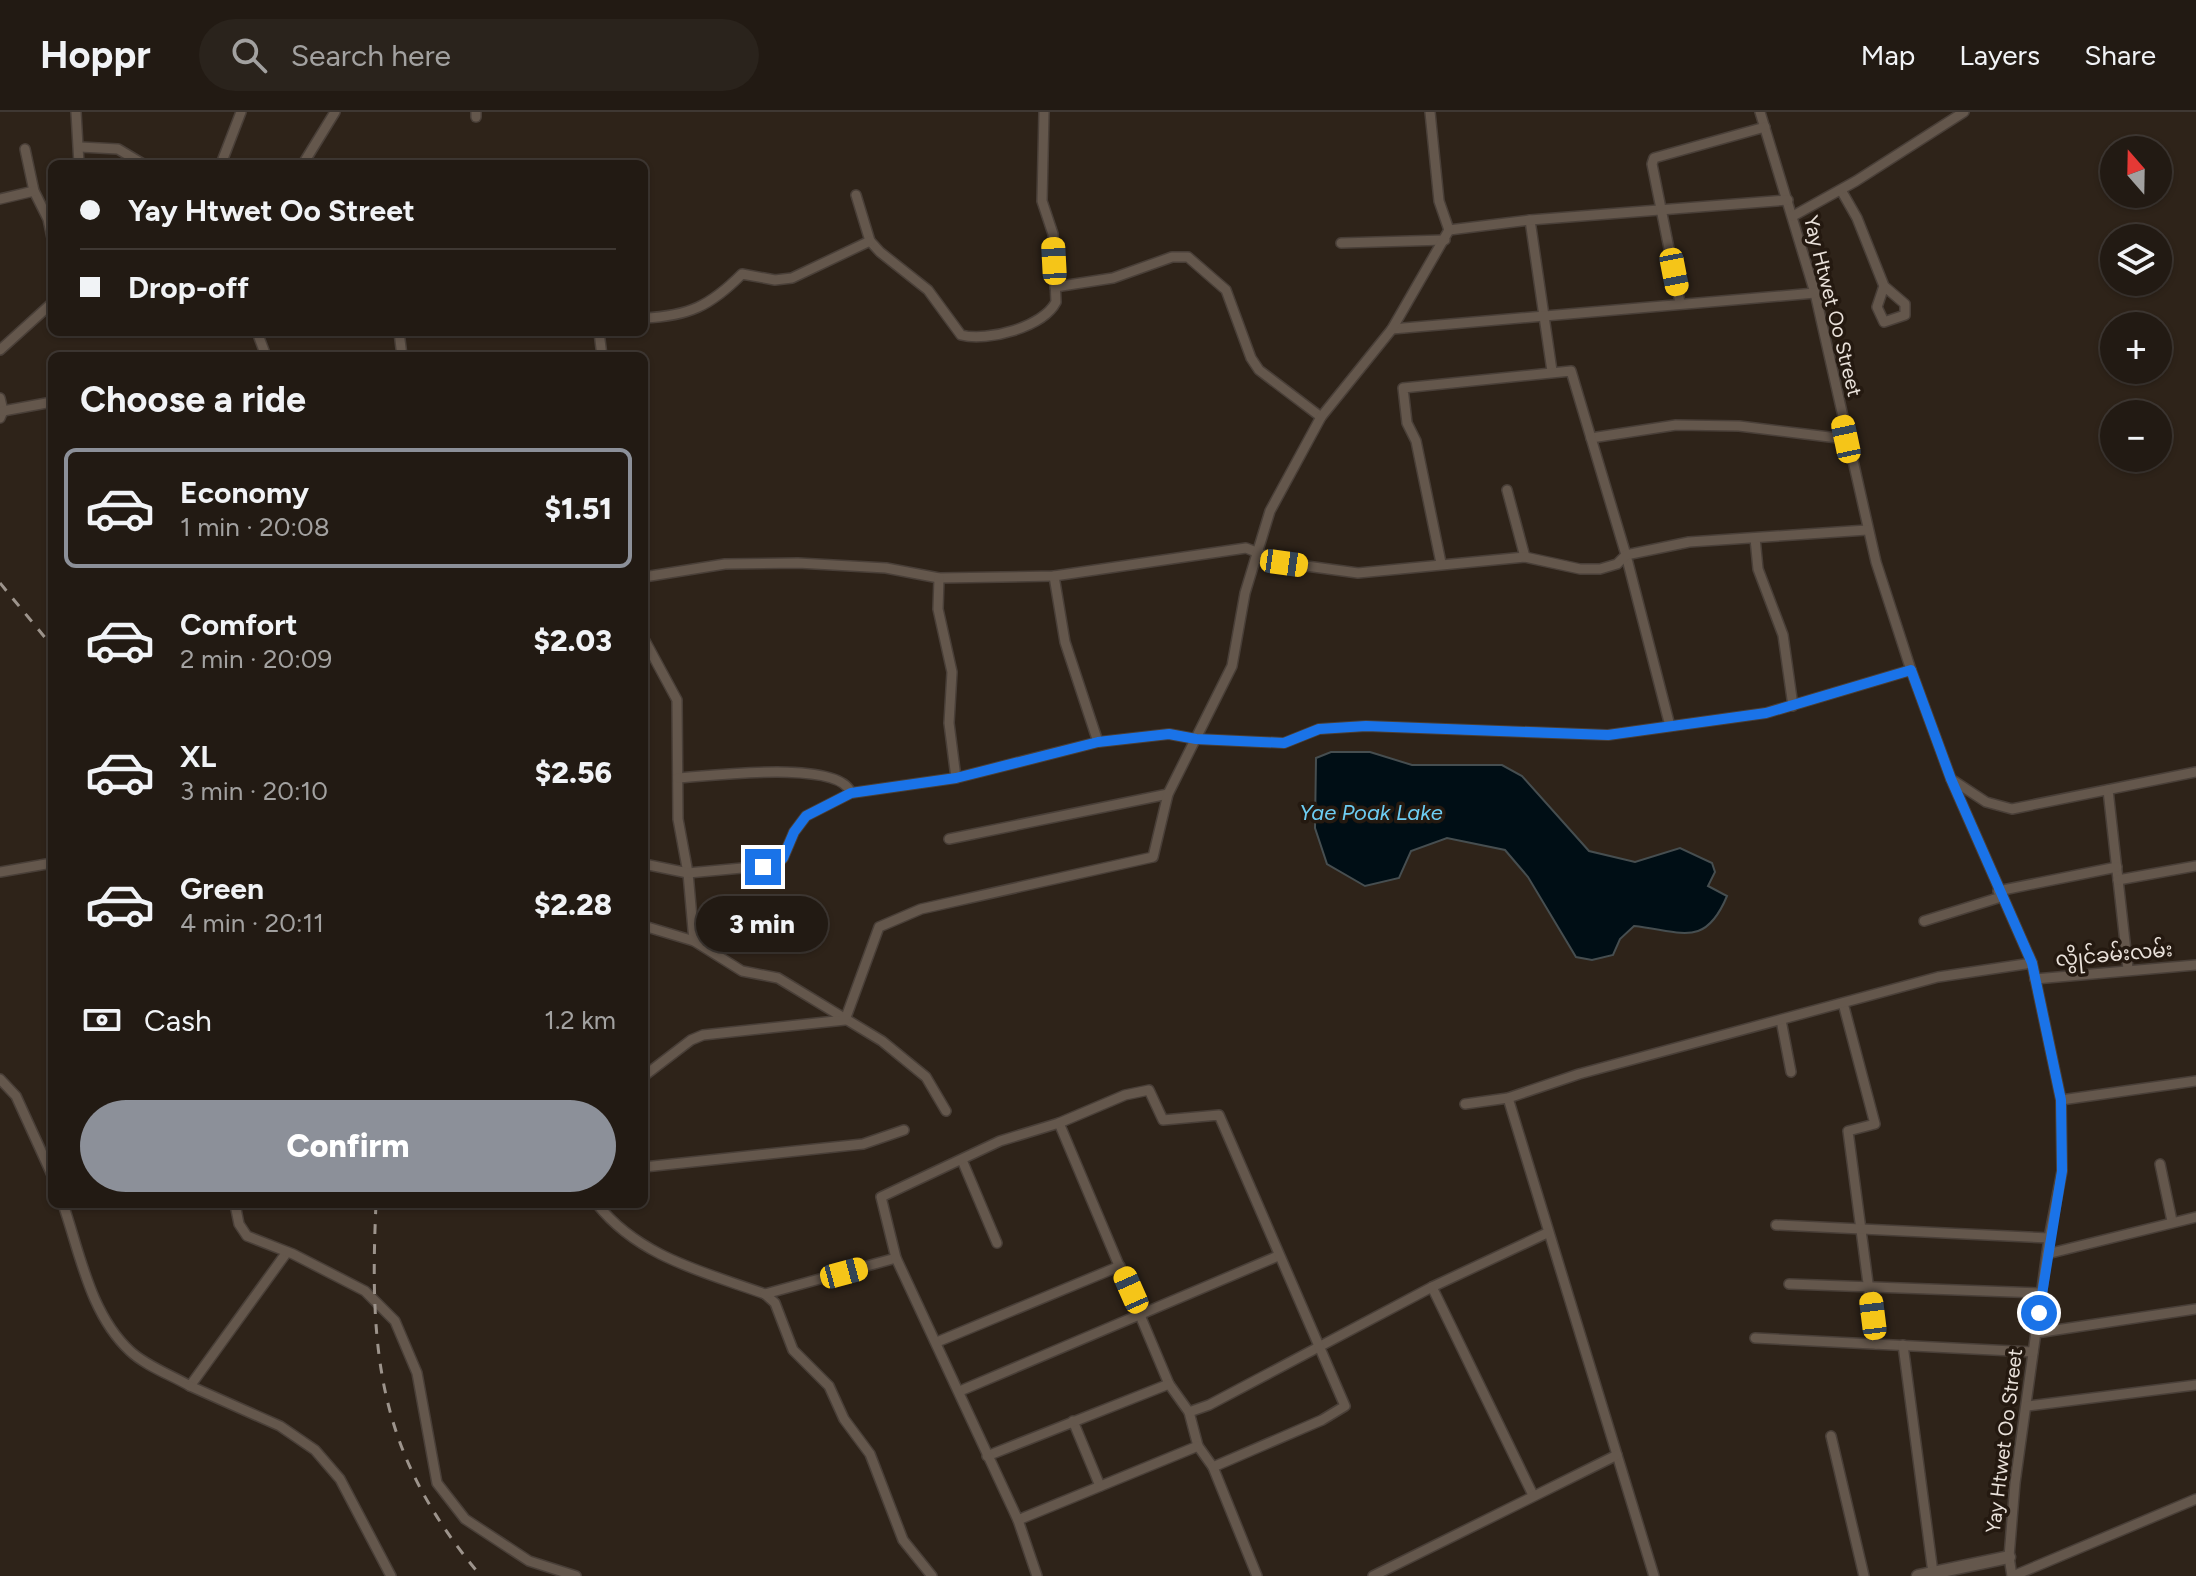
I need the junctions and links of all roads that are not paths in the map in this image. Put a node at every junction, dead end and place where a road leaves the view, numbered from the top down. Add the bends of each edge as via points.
1 (76, 112) edge
2 (241, 112) edge
3 (335, 112) edge
4 (1044, 112) edge
5 (1430, 112) edge
6 (1760, 112) edge
7 (1964, 112) edge
8 (1765, 127) junction
9 (80, 147) junction
10 (25, 149) dead end
11 (79, 160) edge
12 (136, 160) edge
13 (223, 160) edge
14 (305, 160) edge
15 (1841, 190) junction
16 (34, 191) junction
17 (856, 195) dead end
18 (0, 199) edge
19 (1788, 200) junction
20 (1662, 210) junction
21 (1793, 216) junction
22 (48, 219) edge
23 (1530, 220) junction
24 (1447, 235) junction
25 (870, 241) junction
26 (1341, 243) dead end
27 (1884, 286) dead end
28 (1055, 287) junction
29 (1815, 293) junction
30 (1680, 303) junction
31 (48, 307) edge
32 (1544, 317) junction
33 (648, 318) edge
34 (1392, 329) junction
35 (0, 350) edge
36 (1552, 371) junction
37 (0, 398) edge
38 (48, 403) edge
39 (2, 415) edge
40 (1321, 417) junction
41 (1591, 438) junction
42 (1846, 439) junction
43 (1507, 490) dead end
44 (1867, 530) junction
45 (1755, 538) junction
46 (1258, 554) junction
47 (1626, 555) junction
48 (1525, 557) junction
49 (1441, 563) junction
50 (648, 576) edge
51 (1054, 576) junction
52 (939, 578) junction
53 (648, 646) edge
54 (1911, 670) junction
55 (1793, 706) junction
56 (1670, 726) junction
57 (1196, 739) junction
58 (1098, 742) junction
59 (2196, 772) edge
60 (678, 778) junction
61 (956, 778) junction
62 (1951, 779) junction
63 (2108, 790) junction
64 (851, 793) junction
65 (1168, 794) junction
66 (949, 839) dead end
67 (48, 864) edge
68 (648, 865) edge
69 (2196, 866) edge
70 (2117, 867) junction
71 (0, 872) edge
72 (688, 873) junction
73 (2118, 880) junction
74 (1999, 894) junction
75 (1924, 921) dead end
76 (648, 927) edge
77 (694, 941) junction
78 (2032, 963) junction
79 (2196, 965) edge
80 (2128, 969) junction
81 (2035, 979) junction
82 (1843, 1003) junction
83 (845, 1020) junction
84 (1781, 1020) junction
85 (1791, 1072) dead end
86 (648, 1073) edge
87 (0, 1079) edge
88 (2196, 1081) edge
89 (1508, 1098) junction
90 (2061, 1100) junction
91 (1465, 1104) dead end
92 (946, 1111) dead end
93 (1059, 1123) junction
94 (904, 1130) dead end
95 (962, 1160) junction
96 (2160, 1164) dead end
97 (48, 1166) edge
98 (648, 1167) edge
99 (64, 1208) edge
100 (236, 1208) edge
101 (601, 1208) edge
102 (2196, 1217) edge
103 (2172, 1221) junction
104 (1776, 1225) dead end
105 (1863, 1229) junction
106 (1547, 1233) junction
107 (2049, 1238) junction
108 (997, 1243) dead end
109 (287, 1252) junction
110 (2047, 1254) junction
111 (1278, 1256) junction
112 (896, 1258) junction
113 (1120, 1266) junction
114 (1789, 1284) dead end
115 (1432, 1287) junction
116 (1870, 1287) junction
117 (2041, 1293) junction
118 (765, 1294) junction
119 (2196, 1309) edge
120 (1142, 1315) junction
121 (2036, 1333) junction
122 (1755, 1338) dead end
123 (937, 1342) junction
124 (1876, 1344) junction
125 (1320, 1345) junction
126 (1903, 1345) junction
127 (2033, 1352) junction
128 (1169, 1384) junction
129 (2196, 1385) edge
130 (190, 1386) junction
131 (960, 1391) junction
132 (2028, 1406) junction
133 (1189, 1412) junction
134 (1073, 1421) junction
135 (1831, 1436) dead end
136 (1198, 1446) junction
137 (1617, 1455) junction
138 (987, 1456) junction
139 (1213, 1467) junction
140 (1100, 1486) junction
141 (1533, 1495) junction
142 (2196, 1499) edge
143 (1018, 1520) junction
144 (2009, 1557) junction
145 (1933, 1573) junction
146 (391, 1576) edge
147 (576, 1576) edge
148 (932, 1576) edge
149 (1037, 1576) edge
150 (1257, 1576) edge
151 (1373, 1576) edge
152 (1654, 1576) edge
153 (1864, 1576) edge
154 (1918, 1576) edge
155 (2012, 1576) edge

1 - 9 street
2 - 13 street
3 - 14 street
4 - 28 street via 1042,201 1053,234
5 - 24 street
6 - 8 street, Yay Htwet Oo Street
7 - 15 street
8 - 19 street, Yay Htwet Oo Street
8 - 20 street via 1654,158
9 - 11 street
9 - 12 street via 118,149
10 - 16 street
15 - 21 street
15 - 27 street
16 - 18 street
16 - 22 street
17 - 25 street
19 - 20 street
19 - 21 street, Yay Htwet Oo Street
20 - 23 street
20 - 30 street
21 - 29 street, Yay Htwet Oo Street
23 - 24 street
23 - 32 street
24 - 26 street
24 - 34 street
25 - 28 street via 928,290 961,335 970,338 1043,318 1056,302
25 - 33 street via 792,278 742,274 697,310
28 - 40 street via 1188,257 1226,290 1259,370
29 - 30 street
29 - 42 street, Yay Htwet Oo Street
30 - 32 street
31 - 35 street
32 - 34 street
32 - 36 street
34 - 40 street
36 - 41 street via 1566,369 1574,375
36 - 49 street via 1403,388
37 - 39 street
38 - 39 street
40 - 46 street via 1270,511
41 - 42 street via 1676,425 1739,426
41 - 47 street
42 - 44 street, Yay Htwet Oo Street
43 - 48 street
44 - 45 street
44 - 54 street, Yay Htwet Oo Street
45 - 47 street via 1689,542
45 - 55 street via 1758,569 1783,635
46 - 49 street via 1358,573
46 - 51 street via 1246,548
46 - 57 street via 1232,666
47 - 48 street via 1600,569
47 - 56 street
48 - 49 street
50 - 52 street via 725,564 798,563 886,568
51 - 52 street
51 - 58 street via 1065,642
52 - 61 street via 938,609 952,672 949,723
53 - 60 street via 677,700
54 - 55 street
54 - 62 street, Yay Htwet Oo Street
55 - 56 street
56 - 57 street via 1608,735 1366,726 1319,729 1284,743
57 - 58 street via 1169,734
57 - 65 street
58 - 61 street
59 - 63 street
60 - 64 street via 809,773 836,777
60 - 72 street via 678,819
61 - 64 street
62 - 63 street via 1986,802 2012,809
62 - 74 street, Yay Htwet Oo Street
63 - 70 street
64 - 72 street via 806,816 776,865
65 - 66 street
65 - 83 street via 1155,854 1148,860 921,909 886,922 879,927
67 - 71 street
68 - 72 street
69 - 73 street
70 - 73 street
70 - 74 street
72 - 77 street
73 - 80 street
74 - 75 street
74 - 78 street, Yay Htwet Oo Street
76 - 77 street
77 - 83 street via 742,971 778,978
78 - 81 street, Yay Htwet Oo Street
78 - 82 street via 1938,977
79 - 80 street, လွိုင်ခမ်းလမ်း
80 - 81 street, လွိုင်ခမ်းလမ်း
81 - 90 street, Yay Htwet Oo Street
82 - 84 street
82 - 105 street via 1875,1124 1848,1131
83 - 86 street via 703,1035
83 - 92 street via 882,1041 926,1077
84 - 85 street
84 - 89 street
87 - 97 street via 16,1096
88 - 90 street
89 - 91 street
89 - 106 street
90 - 107 street, Yay Htwet Oo Street via 2062,1171
93 - 95 street via 1000,1141
93 - 111 street via 1149,1090 1163,1120 1219,1115
93 - 113 street
94 - 98 street via 863,1144
95 - 108 street
95 - 112 street via 881,1197
96 - 103 street
99 - 130 street via 109,1326 131,1352
100 - 109 street via 247,1236
101 - 118 street via 631,1237 665,1259
102 - 103 street
103 - 110 street
104 - 105 street
105 - 107 street
105 - 116 street
106 - 115 street
106 - 137 street
107 - 110 street, Yay Htwet Oo Street
109 - 130 street
109 - 147 street via 365,1291 395,1321 413,1362 437,1483 447,1499 465,1519 529,1561
110 - 117 street, Yay Htwet Oo Street
111 - 120 street
111 - 125 street
112 - 118 street
112 - 123 street
113 - 120 street
113 - 123 street
114 - 116 street
115 - 125 street
115 - 141 street
116 - 117 street
116 - 124 street
117 - 121 street, Yay Htwet Oo Street
118 - 148 street via 775,1303 793,1350 829,1386 844,1419 863,1442 903,1540
119 - 121 street
120 - 128 street
120 - 131 street
121 - 127 street, Yay Htwet Oo Street
122 - 124 street
123 - 131 street
124 - 126 street
125 - 133 street
125 - 139 street via 1343,1394 1342,1410
126 - 127 street
126 - 145 street
127 - 132 street, Yay Htwet Oo Street
128 - 133 street
128 - 134 street
129 - 132 street
130 - 146 street via 280,1426 315,1450 340,1479
131 - 138 street
132 - 144 street, Yay Htwet Oo Street
133 - 136 street
134 - 138 street
134 - 140 street
135 - 153 street
136 - 139 street
136 - 140 street
137 - 141 street
137 - 152 street
138 - 143 street
139 - 150 street
140 - 143 street
141 - 151 street
142 - 155 street
143 - 149 street
144 - 145 street
144 - 155 street, Yay Htwet Oo Street
145 - 154 street

